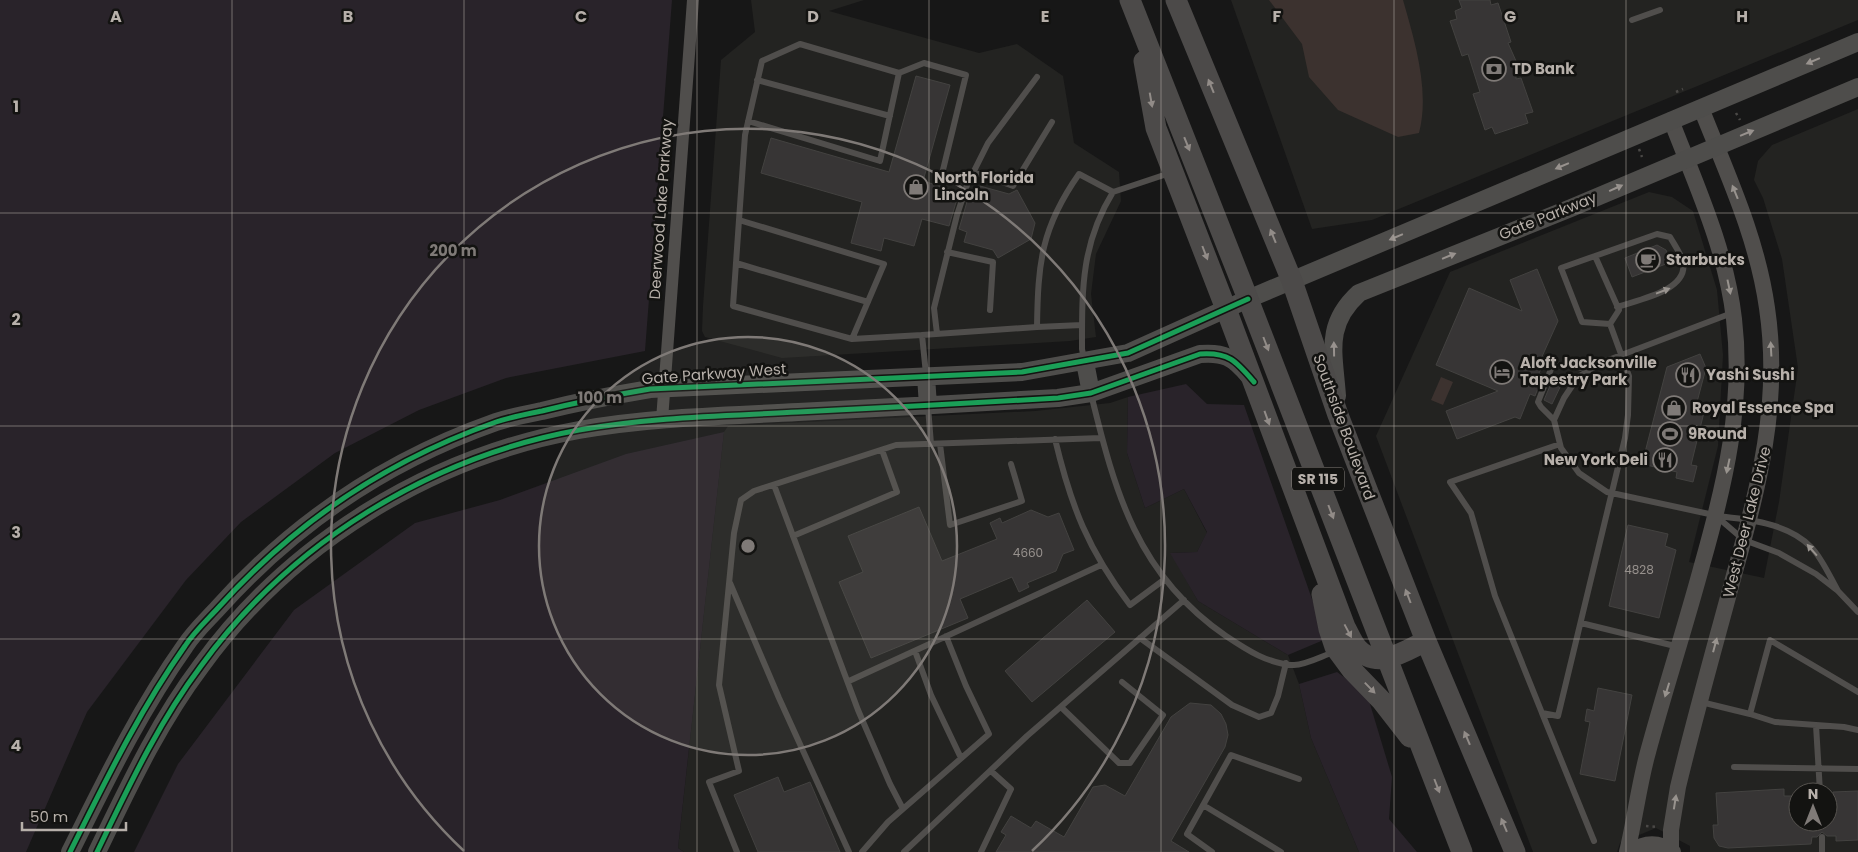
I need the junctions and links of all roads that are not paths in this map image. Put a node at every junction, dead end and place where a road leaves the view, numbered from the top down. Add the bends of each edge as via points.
1 (693, 0) edge
2 (1176, 0) edge
3 (1133, 9) edge
4 (1660, 10) dead end
5 (1632, 20) dead end
6 (1858, 42) edge
7 (899, 73) junction
8 (1037, 77) dead end
9 (757, 80) junction
10 (1858, 87) edge
11 (1701, 108) junction
12 (890, 116) junction
13 (1671, 120) junction
14 (748, 122) junction
15 (1052, 122) dead end
16 (1716, 145) junction
17 (1685, 158) junction
18 (974, 172) junction
19 (1173, 172) junction
20 (968, 183) junction
21 (1113, 192) junction
22 (739, 220) junction
23 (947, 252) junction
24 (1595, 256) junction
25 (736, 263) junction
26 (1292, 281) junction
27 (1248, 299) junction
28 (868, 302) junction
29 (1617, 307) junction
30 (1226, 309) junction
31 (990, 310) dead end
32 (1733, 313) junction
33 (1610, 324) junction
34 (1082, 325) junction
35 (1037, 328) junction
36 (937, 334) junction
37 (922, 335) junction
38 (852, 339) junction
39 (1622, 355) junction
40 (1085, 362) junction
41 (1591, 369) junction
42 (926, 376) junction
43 (1254, 382) junction
44 (664, 388) junction
45 (1091, 393) junction
46 (928, 406) junction
47 (1338, 415) junction
48 (662, 420) junction
49 (1554, 420) junction
50 (1102, 438) junction
51 (1055, 439) junction
52 (932, 444) junction
53 (940, 444) junction
54 (1560, 444) junction
55 (882, 450) junction
56 (1011, 464) dead end
57 (774, 485) junction
58 (1612, 493) junction
59 (1716, 516) junction
60 (1750, 520) junction
61 (793, 536) junction
62 (1311, 536) junction
63 (1744, 540) junction
64 (1101, 565) junction
65 (1166, 579) junction
66 (729, 581) junction
67 (1838, 591) junction
68 (1184, 600) junction
69 (1858, 612) edge
70 (1581, 622) junction
71 (946, 636) junction
72 (1140, 638) junction
73 (1426, 641) junction
74 (1679, 647) junction
75 (915, 651) junction
76 (1338, 651) junction
77 (1387, 659) junction
78 (1286, 664) junction
79 (848, 681) junction
80 (1122, 682) dead end
81 (1858, 692) edge
82 (1700, 702) junction
83 (1061, 707) junction
84 (1542, 713) junction
85 (1750, 714) junction
86 (1816, 725) junction
87 (1858, 730) edge
88 (1424, 755) junction
89 (961, 758) junction
90 (1734, 767) dead end
91 (1820, 769) junction
92 (1858, 769) edge
93 (991, 771) junction
94 (1299, 779) dead end
95 (1820, 782) edge
96 (1203, 805) junction
97 (903, 809) junction
98 (1822, 837) dead end
99 (1594, 841) dead end
100 (1672, 851) edge
101 (70, 852) edge
102 (96, 852) edge
103 (737, 852) edge
104 (849, 852) edge
105 (862, 852) edge
106 (904, 852) edge
107 (981, 852) edge
108 (1212, 852) edge
109 (1281, 852) edge
110 (1462, 852) edge
111 (1516, 852) edge
112 (1627, 852) edge
113 (1631, 852) edge
114 (1822, 852) edge

1 - 44 street, Deerwood Lake Parkway
26 -> 2 highway, Southside Boulevard / SR 115
3 -> 19 highway via 1156,128
3 -> 27 highway, SR 115
4 - 5 lane
6 -> 11 main road
7 - 9 lane via 800,44 762,61
7 - 12 lane
7 - 20 lane via 924,63 966,74 942,174
8 - 18 lane via 988,142
9 - 12 lane
9 - 14 lane
16 -> 10 main road, Gate Parkway
11 - 13 main road
11 - 16 street, West Deer Lake Drive
12 - 14 lane via 880,161
13 - 17 street, West Deer Lake Drive
13 -> 26 main road
14 - 22 lane
15 - 18 lane via 1013,186
16 - 17 main road, Gate Parkway
60 -> 16 street, West Deer Lake Drive via 1770,411 1769,320 1754,245
17 -> 32 street, West Deer Lake Drive via 1719,248
47 -> 17 main road, Gate Parkway via 1334,347 1336,321 1359,293
18 - 20 lane
19 - 21 lane
19 -> 30 highway
20 - 23 lane
21 - 34 lane via 1092,232 1086,257 1082,278
21 - 35 lane via 1079,174 1060,201 1040,260
22 - 25 lane
22 - 28 lane via 884,264
23 - 31 lane via 993,262
23 - 36 lane via 934,308
24 - 29 lane
29 -> 24 lane via 1670,288 1680,280 1683,262 1670,237 1657,234
24 - 33 lane via 1561,268 1582,322
25 - 28 lane
25 - 38 lane via 732,306
26 - 27 main road
26 - 47 highway, Southside Boulevard / SR 115
27 - 30 main road, Gate Parkway West
27 -> 77 highway, SR 115
28 - 38 lane
29 - 33 lane via 1619,310
30 - 40 main road, Gate Parkway West via 1128,353
30 - 43 highway
32 - 39 lane
32 -> 59 street, West Deer Lake Drive via 1736,417
33 - 39 lane
34 - 35 lane
34 - 40 lane
35 - 36 lane
36 - 37 lane
37 - 38 lane
37 - 42 lane
39 - 41 lane
39 - 58 lane via 1629,376 1628,415
40 - 42 main road, Gate Parkway West via 1022,372
40 - 45 main road
41 - 49 lane via 1578,376
41 - 49 lane via 1553,364 1538,402
42 - 44 main road, Gate Parkway West
42 - 46 main road
43 - 45 main road via 1236,361 1216,353 1200,354
43 -> 62 highway
44 - 48 street, Deerwood Lake Parkway
44 - 101 main road, Gate Parkway West via 602,397 498,421 440,444 380,474 321,512 268,556 186,644 139,716
45 - 46 main road
45 - 50 lane
46 - 48 main road
46 - 52 lane
73 -> 47 highway, Southside Boulevard / SR 115
48 - 102 main road via 578,430 466,461 405,491 340,529 246,610 201,666 152,740
49 - 54 lane
50 - 51 lane
50 - 65 lane via 1116,491 1131,525
51 - 53 lane
51 - 64 lane via 1070,499
52 - 53 lane
52 - 55 lane via 896,445
53 - 56 lane via 950,525 1022,501
54 - 58 lane via 1579,473
54 - 84 lane via 1450,482 1471,513 1495,596
55 - 57 lane
55 - 61 lane via 897,492
57 - 61 lane
57 - 66 lane via 747,495 739,505
58 - 59 lane
58 - 70 lane
59 - 60 lane
59 - 63 lane
59 - 74 street, West Deer Lake Drive
60 - 63 street, West Deer Lake Drive
67 -> 60 lane via 1812,547 1790,532
61 - 79 lane
62 - 76 highway via 1329,629
62 -> 77 highway via 1345,627 1357,648 1371,658
63 - 67 lane via 1798,562
82 -> 63 street, West Deer Lake Drive
64 - 65 lane via 1130,605
64 - 71 lane
65 - 68 lane
66 - 103 lane via 719,685 738,771 710,782
66 - 104 lane via 778,698
67 - 69 lane
68 - 72 lane
68 - 78 lane via 1195,613 1246,649 1270,661
70 - 74 lane
70 - 84 lane via 1558,716
71 - 75 lane
71 - 89 lane via 989,734
72 - 78 lane via 1232,705 1259,717 1271,713
72 - 83 lane
73 - 77 highway
111 -> 73 highway, Southside Boulevard / SR 115
74 -> 112 street, West Deer Lake Drive via 1645,762
75 - 79 lane
75 - 89 lane
76 - 78 lane via 1296,665
76 -> 88 highway
77 - 88 highway, SR 115
79 - 97 lane via 873,746
80 - 83 lane via 1163,714 1130,763 1119,763
81 - 85 lane via 1770,640
82 - 85 lane
100 -> 82 street, West Deer Lake Drive via 1670,834 1678,787
83 - 93 lane
84 - 99 lane
85 - 86 lane via 1775,722
86 - 87 lane
86 - 91 lane
88 -> 110 highway, SR 115
89 - 97 lane
90 - 91 lane
91 - 92 lane
91 - 95 lane
93 - 106 lane
93 - 107 lane via 1011,790
94 - 96 lane via 1231,755
96 - 108 lane via 1187,834
96 - 109 lane
97 - 105 lane
98 - 114 lane
100 - 113 street, West Deer Lake Drive via 1651,844

